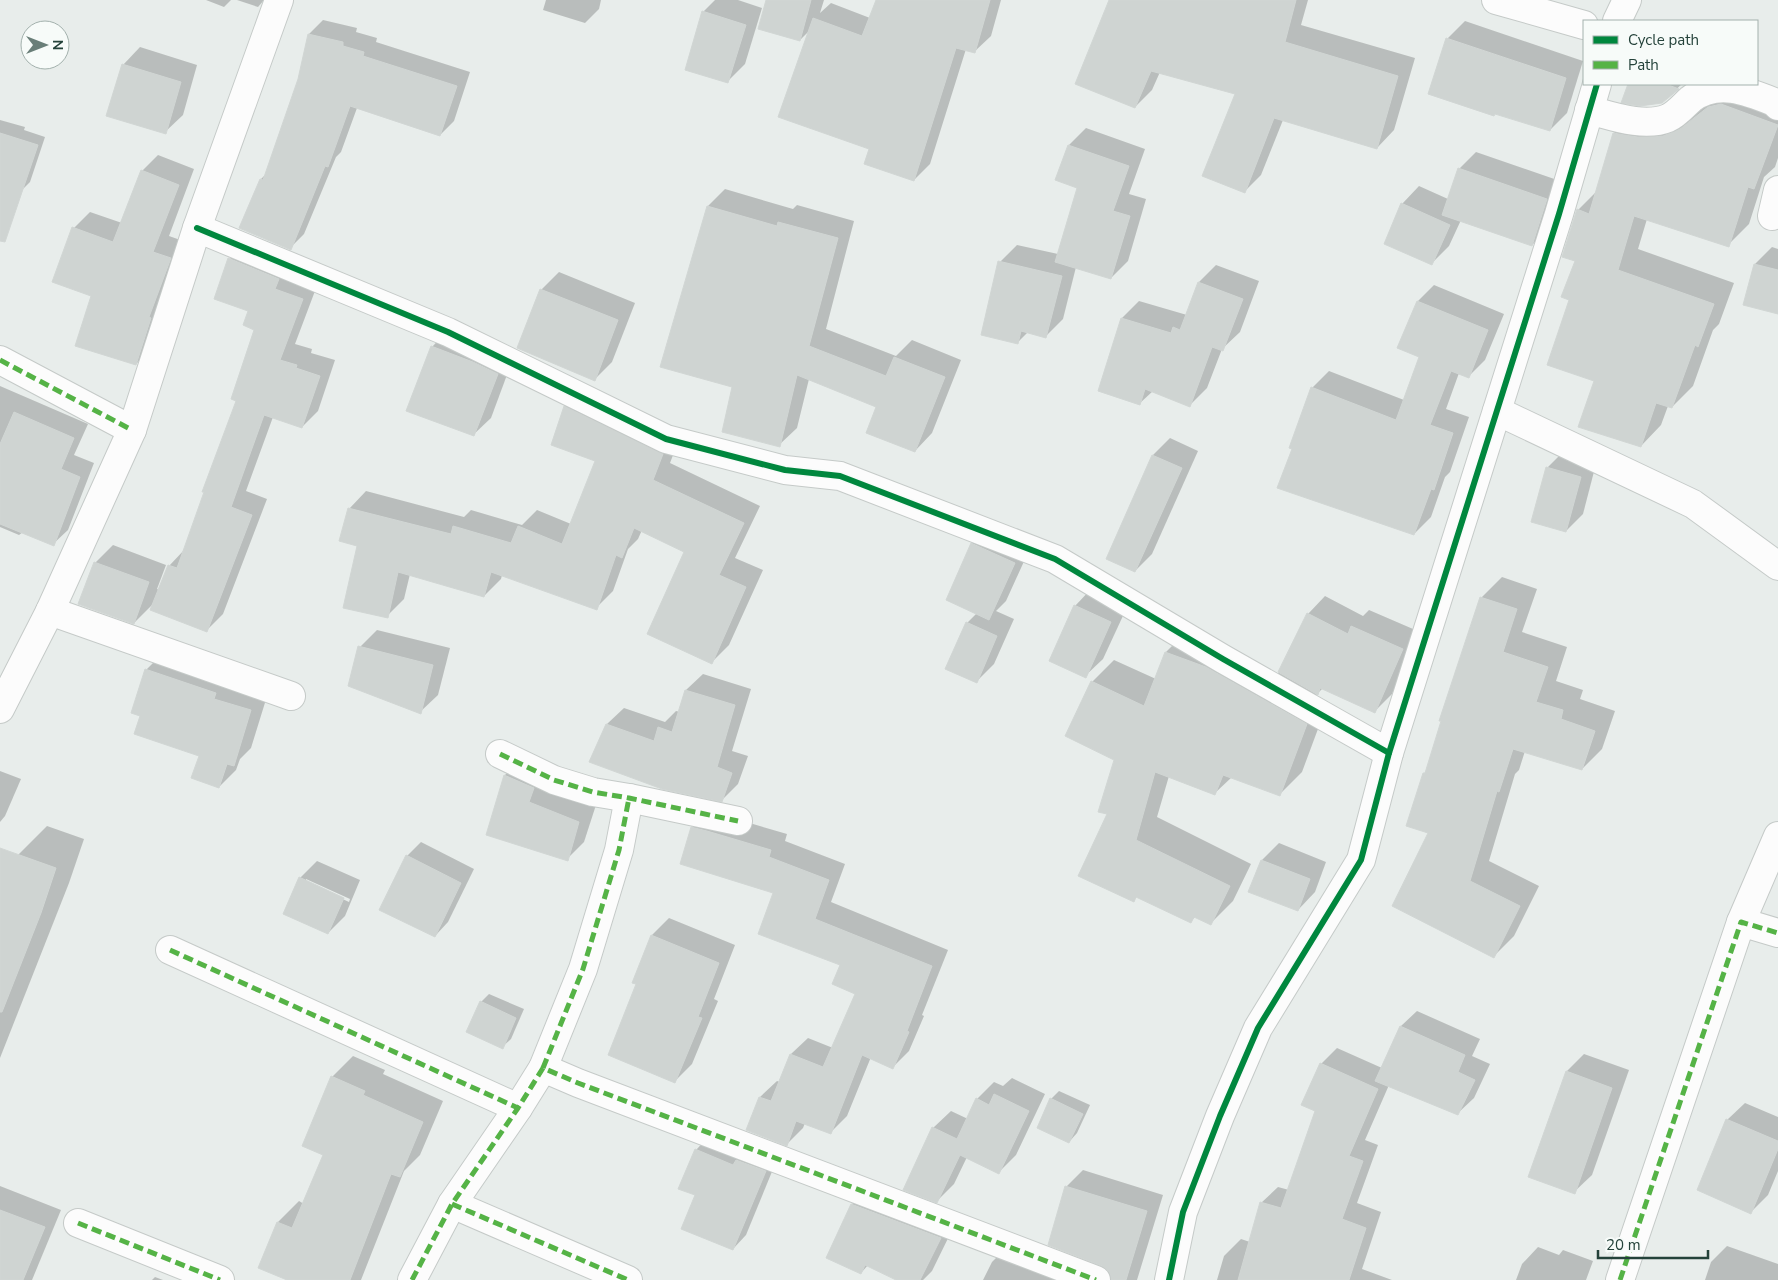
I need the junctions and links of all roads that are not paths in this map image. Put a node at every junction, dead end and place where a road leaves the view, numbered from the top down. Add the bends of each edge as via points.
1 (279, 0) edge
2 (1496, 0) edge
3 (1627, 0) edge
4 (1617, 20) edge
5 (1583, 25) edge
6 (1597, 85) edge
7 (1778, 106) edge
8 (1589, 110) junction
9 (197, 228) junction
10 (0, 360) edge
11 (1497, 412) junction
12 (132, 430) junction
13 (1778, 566) edge
14 (50, 611) junction
15 (291, 696) dead end
16 (0, 709) edge
17 (1389, 753) junction
18 (500, 754) dead end
19 (629, 798) junction
20 (738, 821) dead end
21 (1778, 836) edge
22 (1742, 922) junction
23 (1778, 934) edge
24 (170, 950) dead end
25 (543, 1068) junction
26 (518, 1108) junction
27 (452, 1204) junction
28 (78, 1223) dead end
29 (220, 1280) edge
30 (412, 1280) edge
31 (628, 1280) edge
32 (1096, 1280) edge
33 (1169, 1280) edge
34 (1620, 1280) edge

1 - 9 street
2 - 5 street
3 - 4 street
6 - 8 street
7 - 8 street via 1738,89 1720,88 1704,91 1668,118 1658,120 1629,120
8 - 11 street
9 - 12 street
9 - 17 street via 448,332 666,439 785,470 840,476 1056,559 1223,660
10 - 12 street
11 - 13 street via 1693,504
11 - 17 street
12 - 14 street
14 - 15 street
14 - 16 street
17 - 33 street via 1361,860 1258,1028 1220,1116 1183,1212
18 - 19 street via 554,780 593,792
19 - 20 street
19 - 25 street via 619,850 583,969
21 - 22 street
22 - 23 street
22 - 34 street
24 - 26 street
25 - 26 street
25 - 32 street
26 - 27 street
27 - 30 street
27 - 31 street
28 - 29 street

